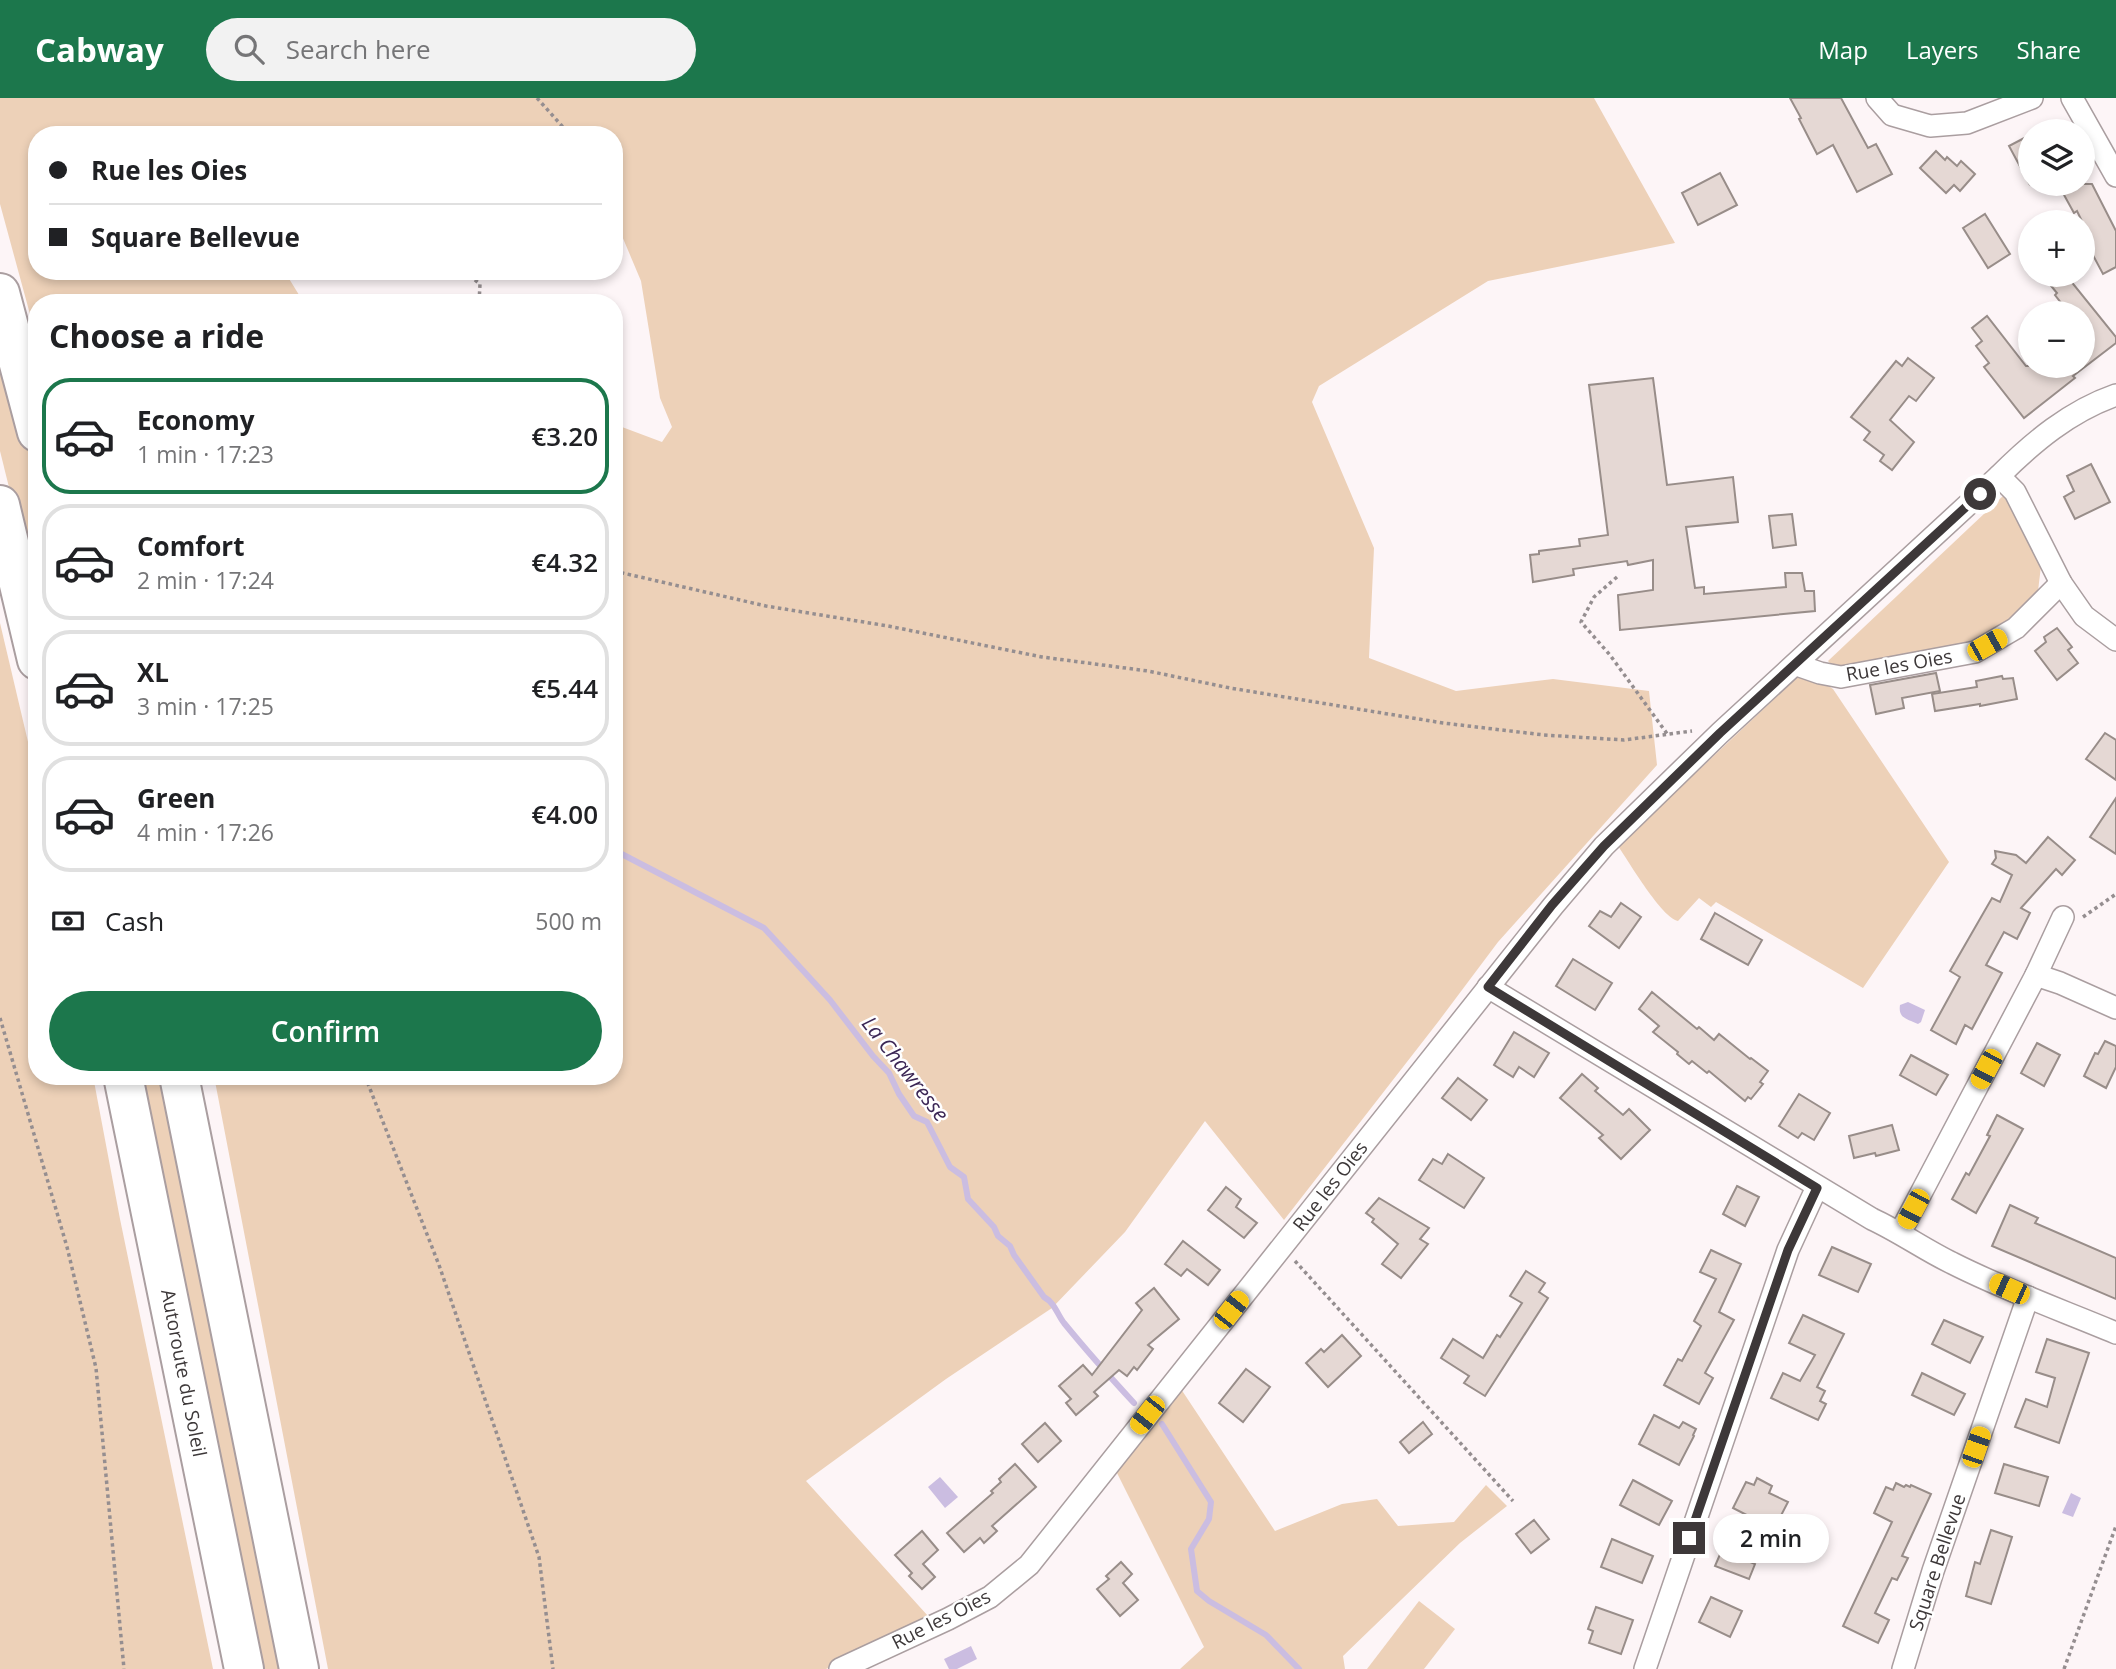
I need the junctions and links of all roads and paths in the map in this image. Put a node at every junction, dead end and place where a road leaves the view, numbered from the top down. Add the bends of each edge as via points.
1 (537, 98) edge
2 (1877, 98) edge
3 (2032, 98) edge
4 (2072, 98) edge
5 (562, 126) edge
6 (2116, 176) edge
7 (0, 293) edge
8 (2116, 395) edge
9 (28, 398) edge
10 (1999, 476) junction
11 (0, 505) edge
12 (623, 573) edge
13 (1616, 577) dead end
14 (2061, 583) junction
15 (28, 622) edge
16 (2116, 639) edge
17 (1797, 665) junction
18 (1720, 733) junction
19 (1668, 734) junction
20 (2116, 894) edge
21 (2059, 925) joint
22 (2036, 975) junction
23 (1488, 987) junction
24 (2116, 1008) edge
25 (0, 1018) edge
26 (125, 1085) edge
27 (181, 1085) edge
28 (369, 1085) edge
29 (1817, 1188) junction
30 (1900, 1233) junction
31 (1282, 1247) junction
32 (2028, 1297) junction
33 (2116, 1333) edge
34 (1513, 1501) dead end
35 (2116, 1526) edge
36 (124, 1669) edge
37 (244, 1669) edge
38 (299, 1669) edge
39 (553, 1669) edge
40 (840, 1669) edge
41 (1645, 1669) edge
42 (1903, 1669) edge
43 (2064, 1669) edge

1 - 5 path
2 - 3 street via 1892,115 1930,126 1967,122
4 - 6 street
7 - 9 highway
8 - 10 street, Rue les Oies via 2091,404 2029,445
10 - 14 street via 2015,492
10 - 17 street, Rue les Oies
11 - 15 highway
12 - 19 path via 765,606 1042,657 1443,723 1624,740
13 - 19 path via 1594,597 1581,622
14 - 16 street via 2084,616
14 - 17 street, Rue les Oies via 2016,628 1975,652 1841,677
17 - 18 street, Rue les Oies
18 - 19 path
18 - 23 street, Rue les Oies via 1604,846
20 - 21 path via 2078,920
21 - 22 street
22 - 24 street
22 - 30 street
23 - 29 street
23 - 31 street, Rue les Oies
25 - 36 path via 67,1247 96,1368
26 - 37 highway, Autoroute du Soleil
27 - 38 highway
28 - 39 path via 439,1265 539,1557
29 - 30 street
29 - 41 street via 1788,1250
30 - 32 street via 1951,1263
31 - 34 path
31 - 40 street, Rue les Oies via 1029,1565 990,1597
32 - 33 street
32 - 42 street, Square Bellevue
35 - 43 path

